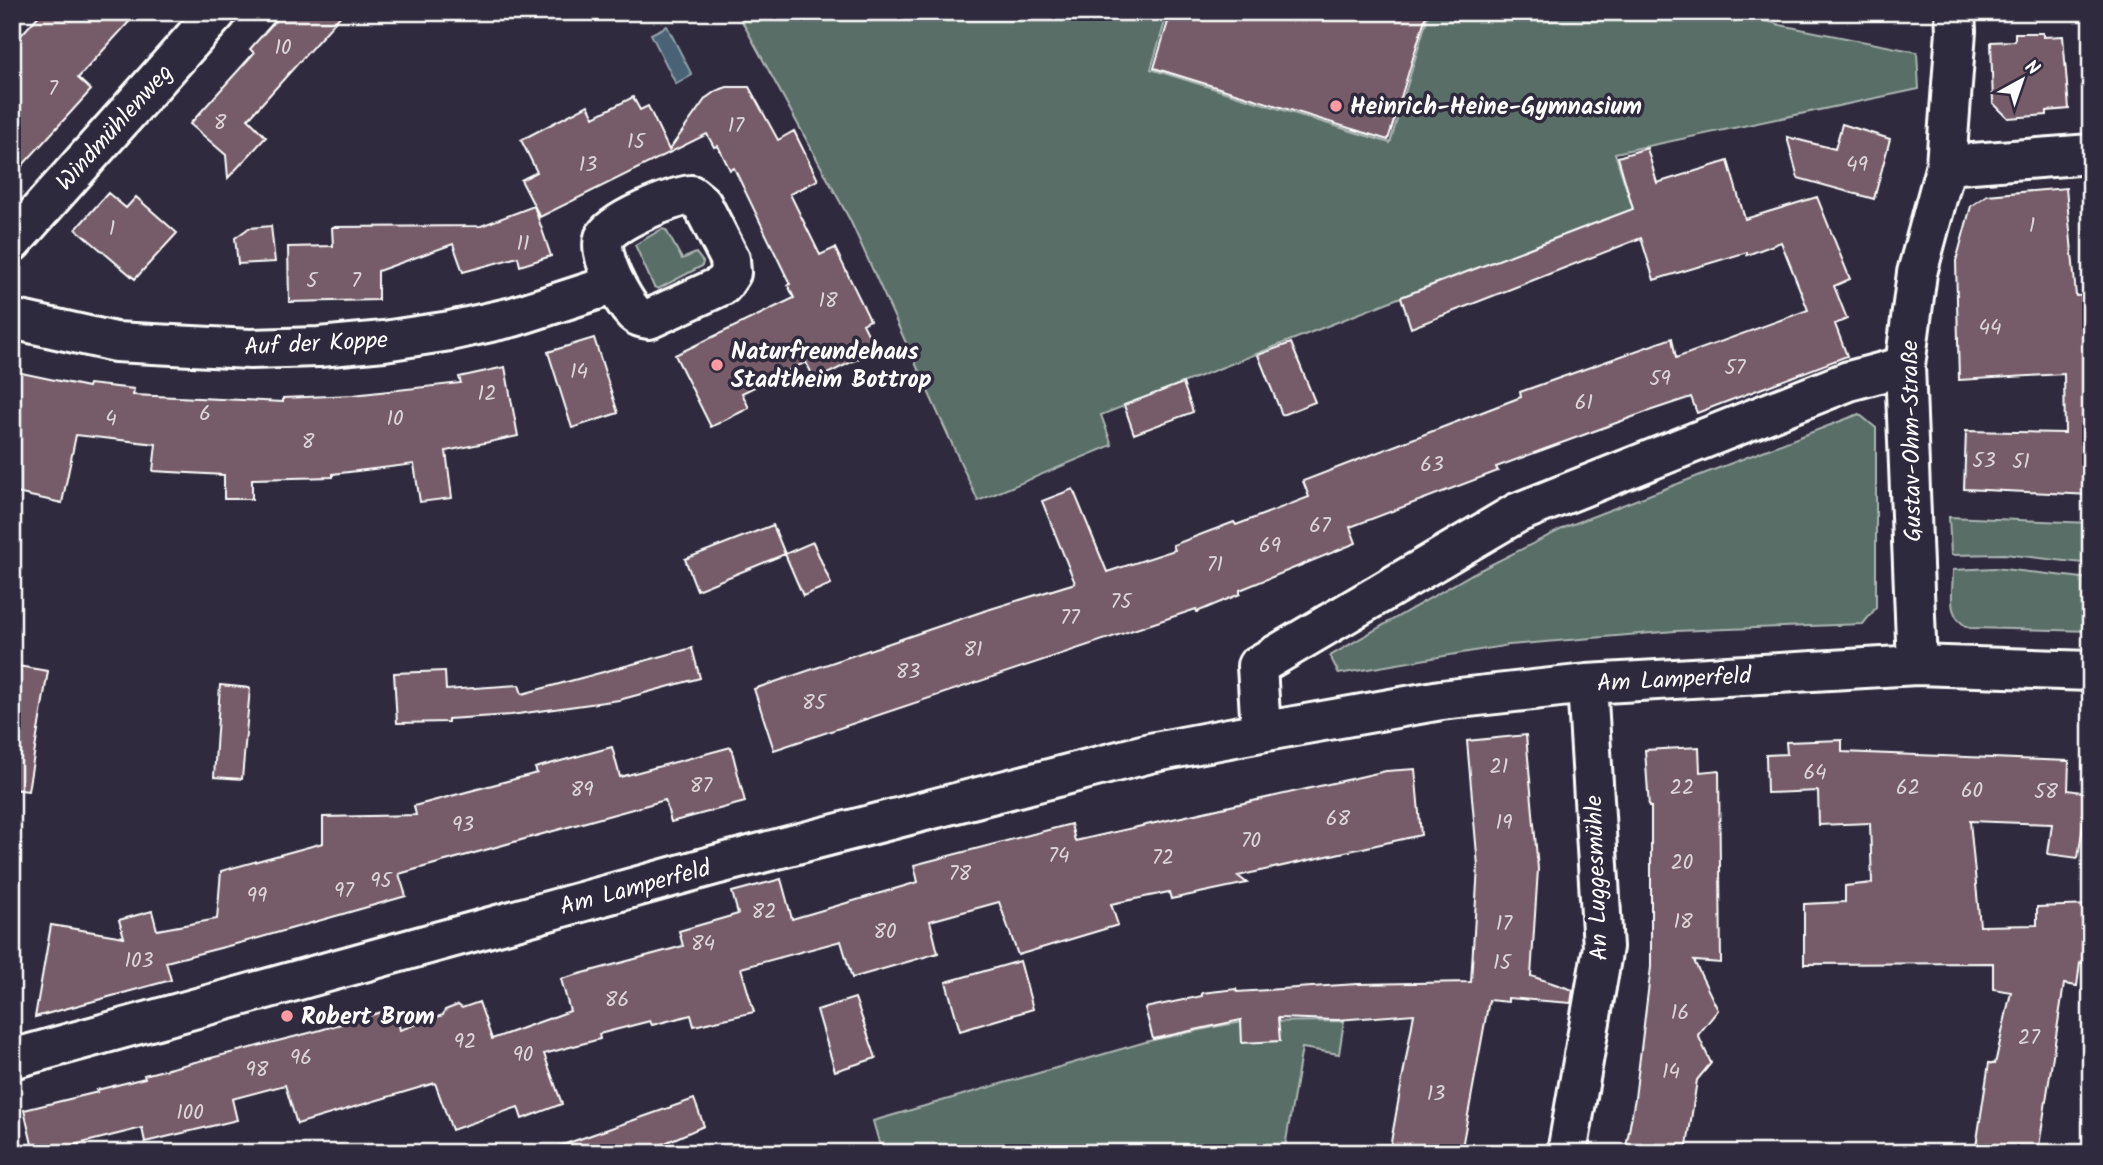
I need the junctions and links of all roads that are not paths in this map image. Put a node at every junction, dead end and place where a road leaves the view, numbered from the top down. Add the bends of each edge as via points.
1 (217, 12) edge
2 (1955, 12) edge
3 (2091, 154) edge
4 (1947, 165) junction
5 (12, 242) edge
6 (615, 284) dead end
7 (12, 319) edge
8 (1905, 366) junction
9 (1917, 665) junction
10 (2091, 671) edge
11 (1587, 684) junction
12 (1261, 732) junction
13 (12, 1059) edge
14 (1567, 1153) edge

1 - 5 street, Windmühlenweg
2 - 4 street, Gustav-Ohm-Straße
3 - 4 street
4 - 8 street, Gustav-Ohm-Straße via 1917,273
6 - 7 street, Auf der Koppe via 488,323 319,347 250,349 115,342
8 - 9 street, Gustav-Ohm-Straße
8 - 12 street via 1849,381 1517,513 1257,666
9 - 10 street, Am Lamperfeld
9 - 11 street, Am Lamperfeld
11 - 12 street, Am Lamperfeld via 1441,700
11 - 14 street, An Luggesmühle via 1603,947
12 - 13 street, Am Lamperfeld via 1150,753 715,865

